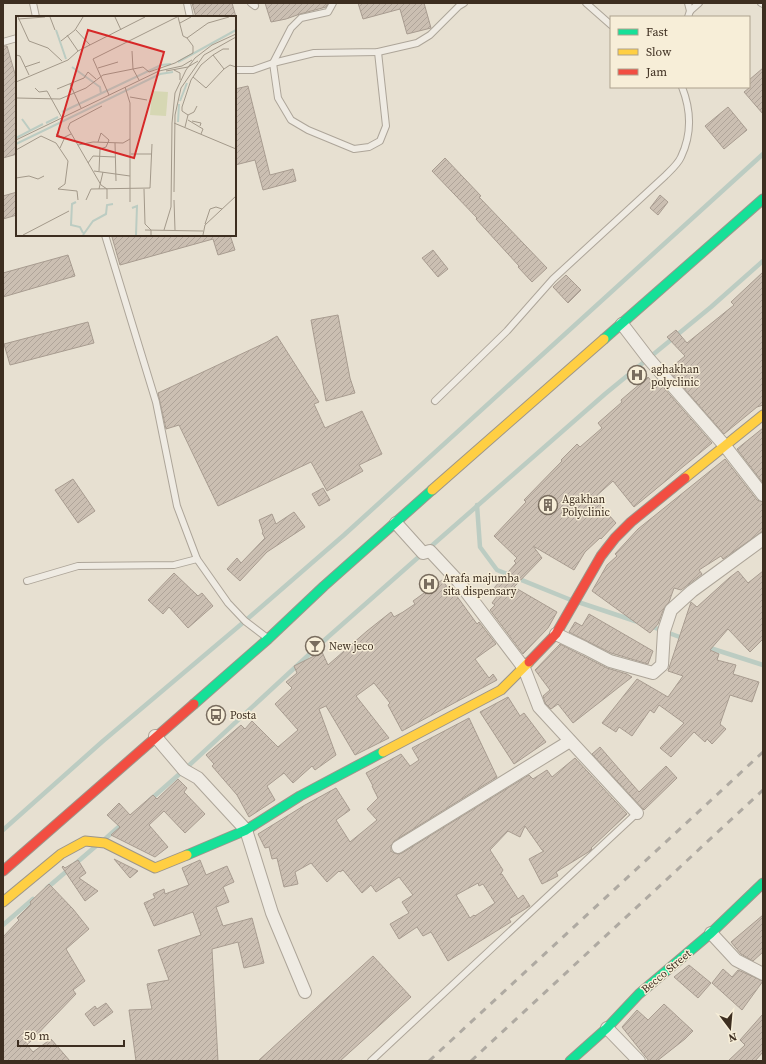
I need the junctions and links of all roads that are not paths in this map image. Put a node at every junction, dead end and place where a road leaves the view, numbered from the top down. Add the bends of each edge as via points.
1 (32, 3) edge
2 (186, 3) edge
3 (333, 3) edge
4 (464, 3) edge
5 (586, 3) edge
6 (688, 3) edge
7 (699, 3) edge
8 (689, 14) edge
9 (36, 16) edge
10 (190, 16) edge
11 (610, 24) edge
12 (16, 38) edge
13 (3, 42) edge
14 (378, 52) junction
15 (272, 63) junction
16 (236, 70) edge
17 (682, 88) edge
18 (763, 199) edge
19 (105, 236) edge
20 (622, 324) junction
21 (435, 400) dead end
22 (763, 415) edge
23 (725, 446) junction
24 (763, 495) edge
25 (396, 523) junction
26 (763, 539) edge
27 (197, 560) junction
28 (27, 581) dead end
29 (556, 634) junction
30 (268, 639) junction
31 (524, 668) junction
32 (155, 736) junction
33 (570, 741) junction
34 (637, 813) joint
35 (246, 830) junction
36 (30, 847) junction
37 (398, 847) dead end
38 (3, 862) edge
39 (3, 871) edge
40 (763, 883) edge
41 (3, 902) edge
42 (711, 933) junction
43 (763, 974) edge
44 (305, 992) dead end
45 (607, 1028) junction
46 (371, 1061) edge
47 (570, 1061) edge
48 (639, 1061) edge

1 - 9 lane
2 - 10 lane
3 - 15 lane via 328,12 301,18 291,28
4 - 14 lane via 417,44
5 - 11 lane
6 - 8 lane
7 - 8 lane
12 - 13 lane
14 - 15 lane via 314,53
14 - 15 lane via 386,126 380,141 369,147 354,149 291,120 278,98
15 - 16 lane via 253,70
17 - 21 lane via 690,119 688,139 681,158 665,176 554,278 507,331
18 - 20 street
19 - 27 lane via 156,402 178,506
20 - 23 street via 648,358
20 - 25 street
22 - 23 street
23 - 24 street
23 - 29 street via 631,522 615,538 601,556
25 - 30 street
25 - 31 street via 423,553 430,551 458,580
26 - 29 street via 692,591 672,610 664,631 662,665 652,673 610,662
27 - 28 lane via 174,564 78,566
27 - 30 lane via 228,603
29 - 31 street
30 - 32 street
31 - 33 street via 539,707
31 - 35 street via 501,690 300,796
32 - 35 street via 184,770 198,778
32 - 36 street
33 - 34 street
33 - 37 street
34 - 46 lane
35 - 41 street via 155,868 105,843 85,841 61,854
35 - 44 street via 272,913
36 - 38 street
36 - 39 street
40 - 42 street, Becco Street
42 - 43 street via 736,960
42 - 45 street, Becco Street via 639,994
45 - 47 street, Becco Street
45 - 48 street

